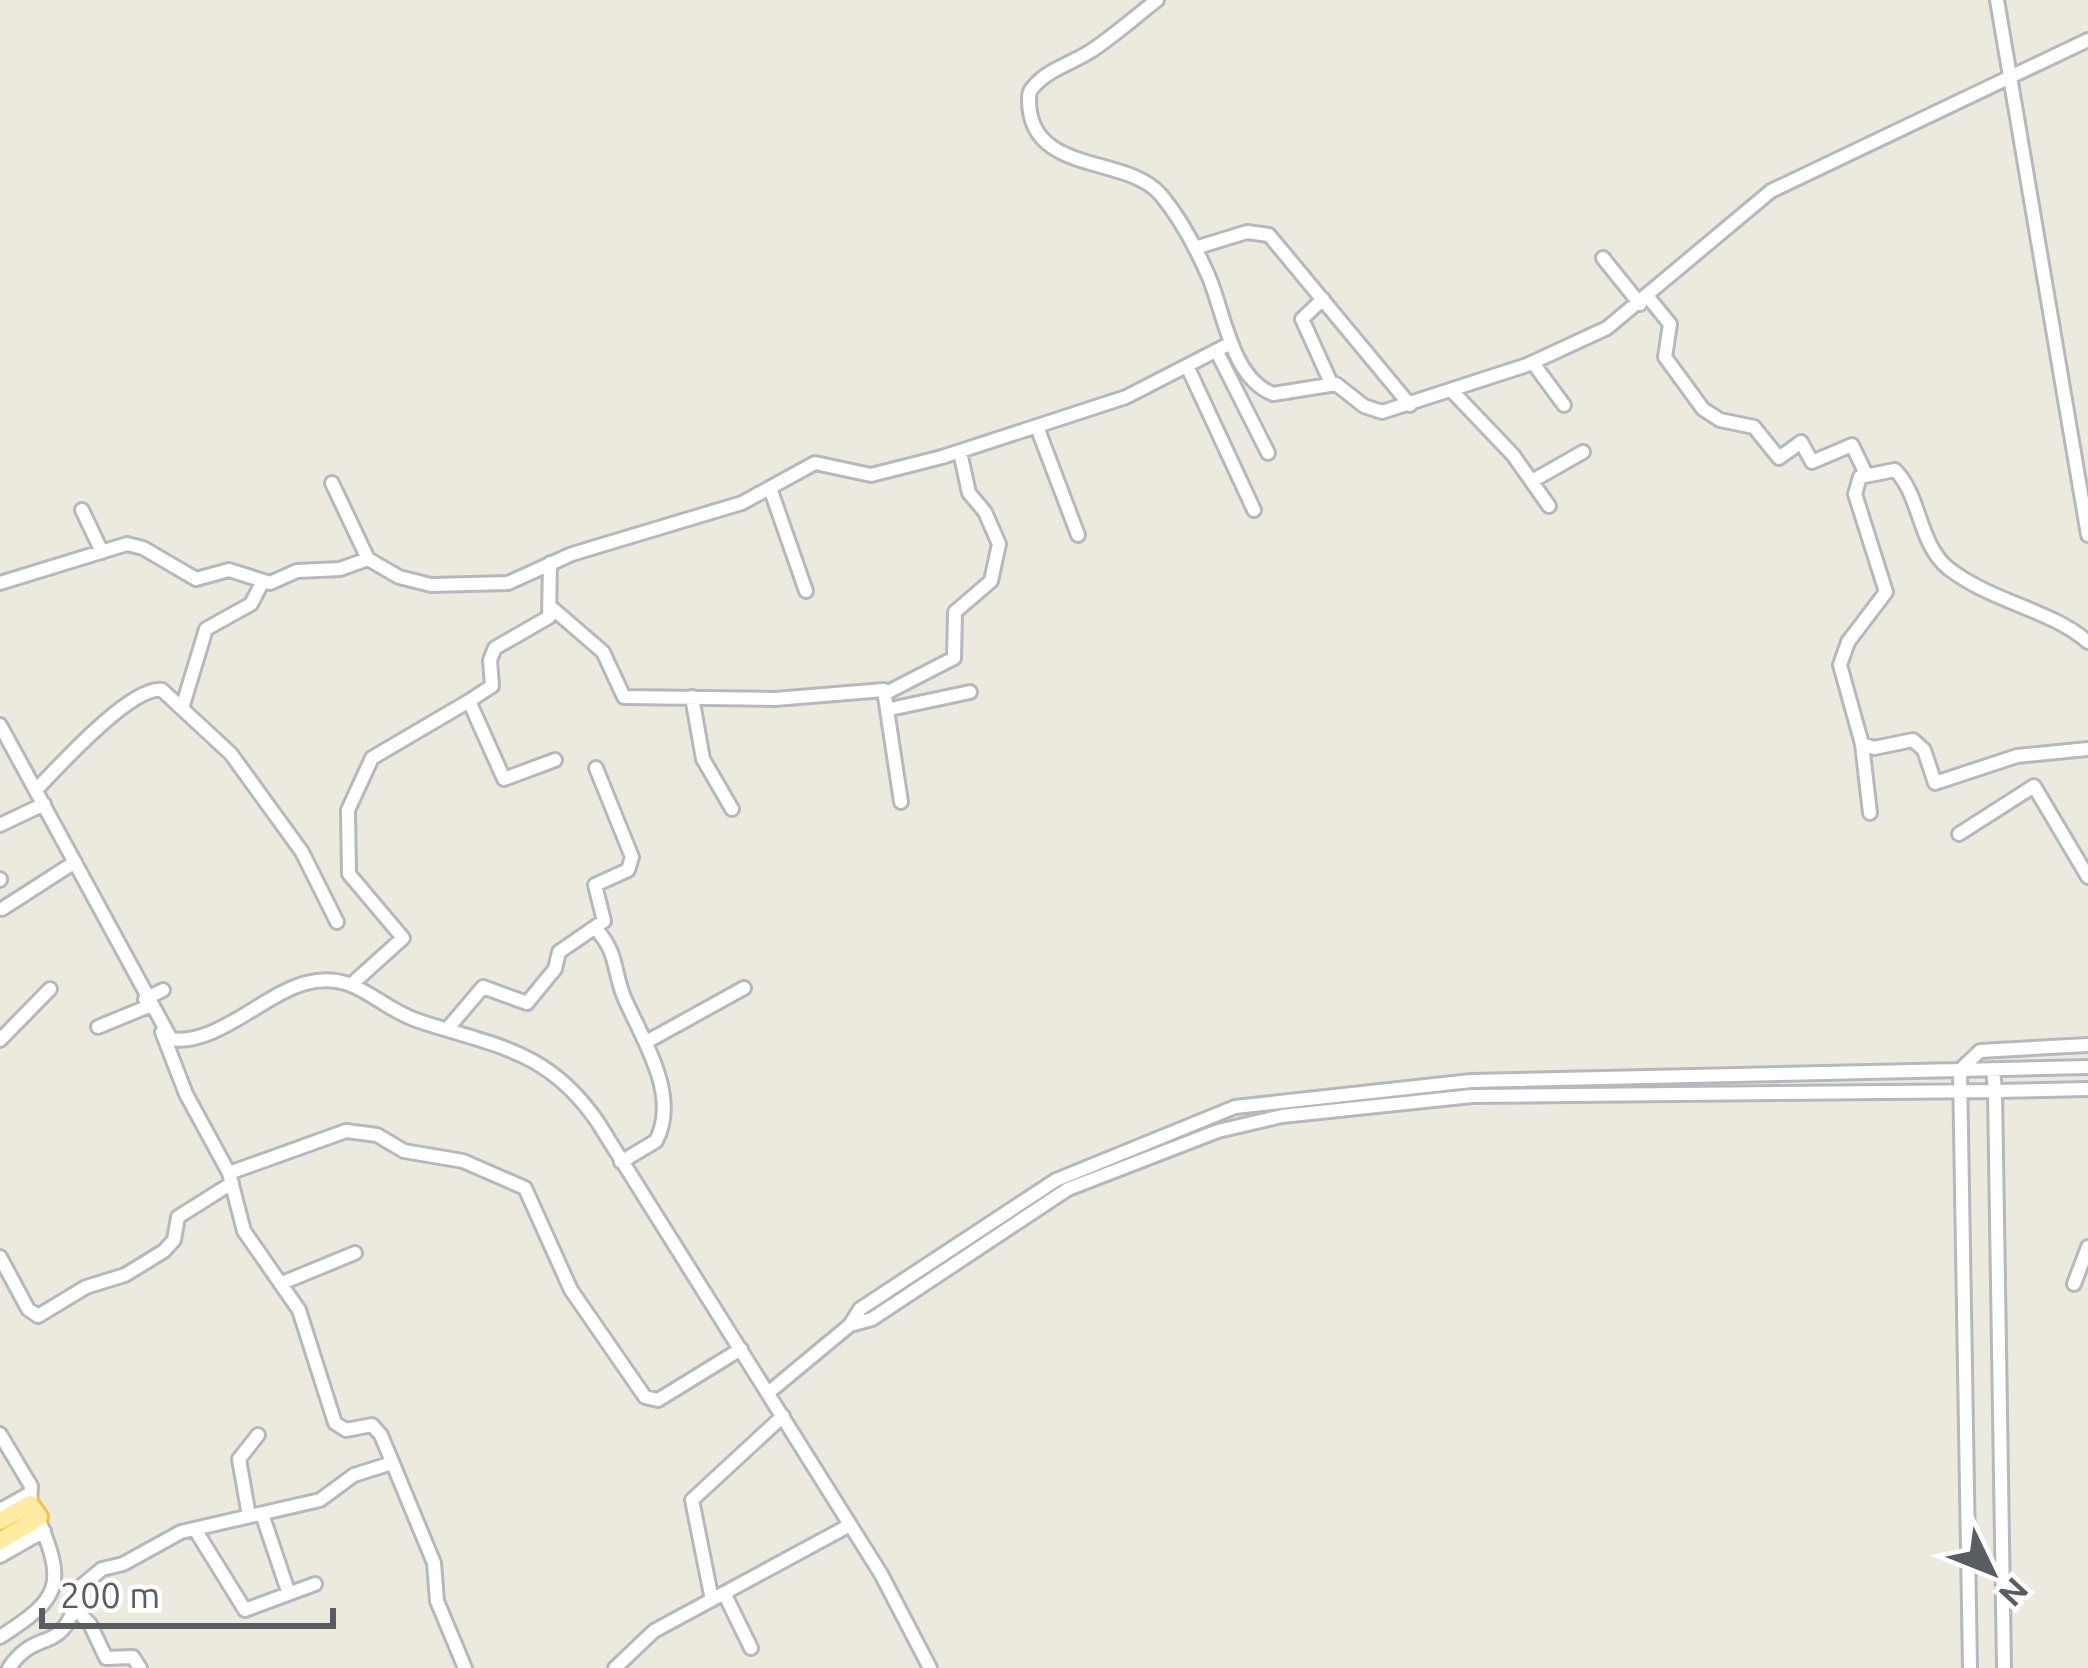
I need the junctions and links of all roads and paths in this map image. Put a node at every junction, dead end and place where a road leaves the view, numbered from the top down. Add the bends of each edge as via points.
1 (1157, 0) edge
2 (1997, 0) edge
3 (2088, 40) edge
4 (2012, 76) junction
5 (1196, 248) junction
6 (1603, 258) dead end
7 (1323, 299) junction
8 (1644, 300) junction
9 (1231, 343) junction
10 (1217, 352) junction
11 (1533, 362) junction
12 (1188, 368) junction
13 (1331, 383) junction
14 (1452, 391) junction
15 (1409, 405) junction
16 (1564, 405) dead end
17 (1037, 427) junction
18 (960, 452) junction
19 (1583, 452) dead end
20 (1268, 453) dead end
21 (1866, 474) junction
22 (1532, 481) junction
23 (332, 483) dead end
24 (770, 488) junction
25 (1549, 506) dead end
26 (82, 510) dead end
27 (1254, 510) dead end
28 (1078, 535) dead end
29 (2088, 536) edge
30 (102, 552) junction
31 (368, 559) junction
32 (550, 563) junction
33 (0, 583) edge
34 (262, 583) junction
35 (806, 591) dead end
36 (552, 608) junction
37 (2088, 643) edge
38 (888, 692) junction
39 (970, 692) dead end
40 (692, 698) junction
41 (470, 701) junction
42 (183, 705) junction
43 (890, 710) junction
44 (0, 725) edge
45 (1862, 744) junction
46 (2088, 749) edge
47 (555, 760) dead end
48 (596, 768) dead end
49 (36, 790) junction
50 (901, 802) dead end
51 (44, 804) junction
52 (732, 809) dead end
53 (1870, 812) dead end
54 (0, 825) edge
55 (1959, 834) dead end
56 (75, 862) junction
57 (2088, 877) edge
58 (2, 909) edge
59 (337, 922) dead end
60 (595, 928) junction
61 (353, 983) junction
62 (50, 988) dead end
63 (744, 988) dead end
64 (163, 990) dead end
65 (147, 1003) junction
66 (98, 1027) dead end
67 (449, 1027) junction
68 (162, 1030) junction
69 (0, 1040) edge
70 (648, 1041) junction
71 (2088, 1045) edge
72 (2088, 1067) edge
73 (1960, 1070) junction
74 (1993, 1070) junction
75 (2088, 1089) edge
76 (1960, 1091) junction
77 (1994, 1091) junction
78 (621, 1162) junction
79 (231, 1178) junction
80 (2088, 1246) edge
81 (355, 1253) dead end
82 (0, 1257) edge
83 (282, 1283) junction
84 (2074, 1284) dead end
85 (850, 1324) junction
86 (741, 1349) junction
87 (768, 1393) junction
88 (782, 1416) junction
89 (0, 1434) edge
90 (258, 1435) dead end
91 (392, 1463) junction
92 (0, 1510) edge
93 (35, 1512) junction
94 (256, 1515) junction
95 (0, 1521) edge
96 (850, 1525) junction
97 (196, 1531) junction
98 (0, 1541) edge
99 (0, 1556) edge
100 (315, 1584) dead end
101 (288, 1591) junction
102 (718, 1597) junction
103 (77, 1611) junction
104 (0, 1636) edge
105 (751, 1648) dead end
106 (933, 1666) edge
107 (9, 1668) edge
108 (140, 1668) edge
109 (465, 1668) edge
110 (615, 1668) edge
111 (1970, 1668) edge
112 (2004, 1668) edge

1 - 5 street via 1037,82 1028,102 1062,155 1141,176
2 - 4 street
3 - 4 street
4 - 8 street via 1771,191
4 - 29 street
5 - 7 street via 1269,235
5 - 9 street
6 - 8 street
7 - 13 street via 1302,319
7 - 15 street
8 - 11 street
8 - 21 street via 1670,325 1670,367 1710,415 1754,427 1779,458 1802,442 1813,462 1852,445
9 - 10 street
9 - 13 street via 1268,393
10 - 12 street
10 - 20 street
11 - 14 street
11 - 16 street
12 - 17 street
12 - 27 street
13 - 15 street via 1371,410
14 - 15 street
14 - 22 street
17 - 18 street
17 - 28 street
18 - 24 street via 871,475 815,463
18 - 38 street via 969,494 999,544 991,581 956,612 954,658
19 - 22 street
21 - 37 street via 1900,475 1932,548 1953,571 2015,608 2061,621
21 - 45 street via 1855,494 1886,592 1840,665
22 - 25 street
23 - 31 street
24 - 32 street
24 - 35 street
26 - 30 street
30 - 33 street
30 - 34 street via 128,544 188,577 229,570
31 - 32 street via 412,582 452,586 508,583
31 - 34 street
32 - 36 street
34 - 42 street via 250,604 206,628
36 - 40 street via 603,652 624,697
36 - 41 street via 546,622 495,648 493,686
38 - 40 street
38 - 43 street
39 - 43 street
40 - 52 street via 703,759
41 - 47 street via 504,779
41 - 61 street via 372,758 348,810 349,874 403,938
42 - 49 street via 150,690
42 - 59 street via 293,838
43 - 50 street
44 - 49 street
45 - 46 street via 1913,740 1935,783 2017,755
45 - 53 street
48 - 60 street via 633,863 595,885 605,917
49 - 51 street
51 - 54 street
51 - 56 street
55 - 57 street via 2035,786
56 - 58 street
56 - 65 street
60 - 67 street via 559,952 527,1003 483,987
60 - 70 street via 614,949 622,991
61 - 67 street via 415,1019
61 - 68 street via 292,988 191,1038 171,1039
62 - 69 street
63 - 70 street
64 - 65 street
65 - 66 street
65 - 68 street
67 - 78 street via 554,1072
68 - 79 street
70 - 78 street via 665,1099 660,1135
71 - 73 street via 1981,1052
72 - 74 street
73 - 74 street
73 - 76 street
73 - 85 street via 1472,1081 1235,1107 1056,1180
74 - 77 street
75 - 77 street
76 - 77 street
76 - 85 street via 1472,1096 1282,1116 1218,1131 1068,1190 872,1319
76 - 111 street
77 - 112 street
78 - 86 street
79 - 82 street via 178,1217 164,1252 38,1316
79 - 83 street via 244,1231
79 - 86 street via 346,1131 463,1160 525,1188 571,1290 649,1401
80 - 84 street
81 - 83 street
83 - 91 street via 299,1310 335,1423 377,1428
85 - 87 street
86 - 87 street
87 - 88 street
88 - 96 street
88 - 102 street via 692,1500
89 - 93 street via 31,1486
90 - 94 street via 239,1459
91 - 94 street via 354,1475 320,1500
91 - 109 street via 434,1563 436,1601
92 - 93 street
93 - 95 main road
93 - 98 main road
93 - 99 street
93 - 104 street via 56,1561 53,1594
94 - 97 street
94 - 101 street
96 - 102 street
96 - 106 street
97 - 101 street via 244,1610
97 - 103 street via 96,1573 79,1588
100 - 101 street
102 - 105 street
102 - 110 street via 641,1640
103 - 107 street
103 - 108 street via 106,1658 133,1657

